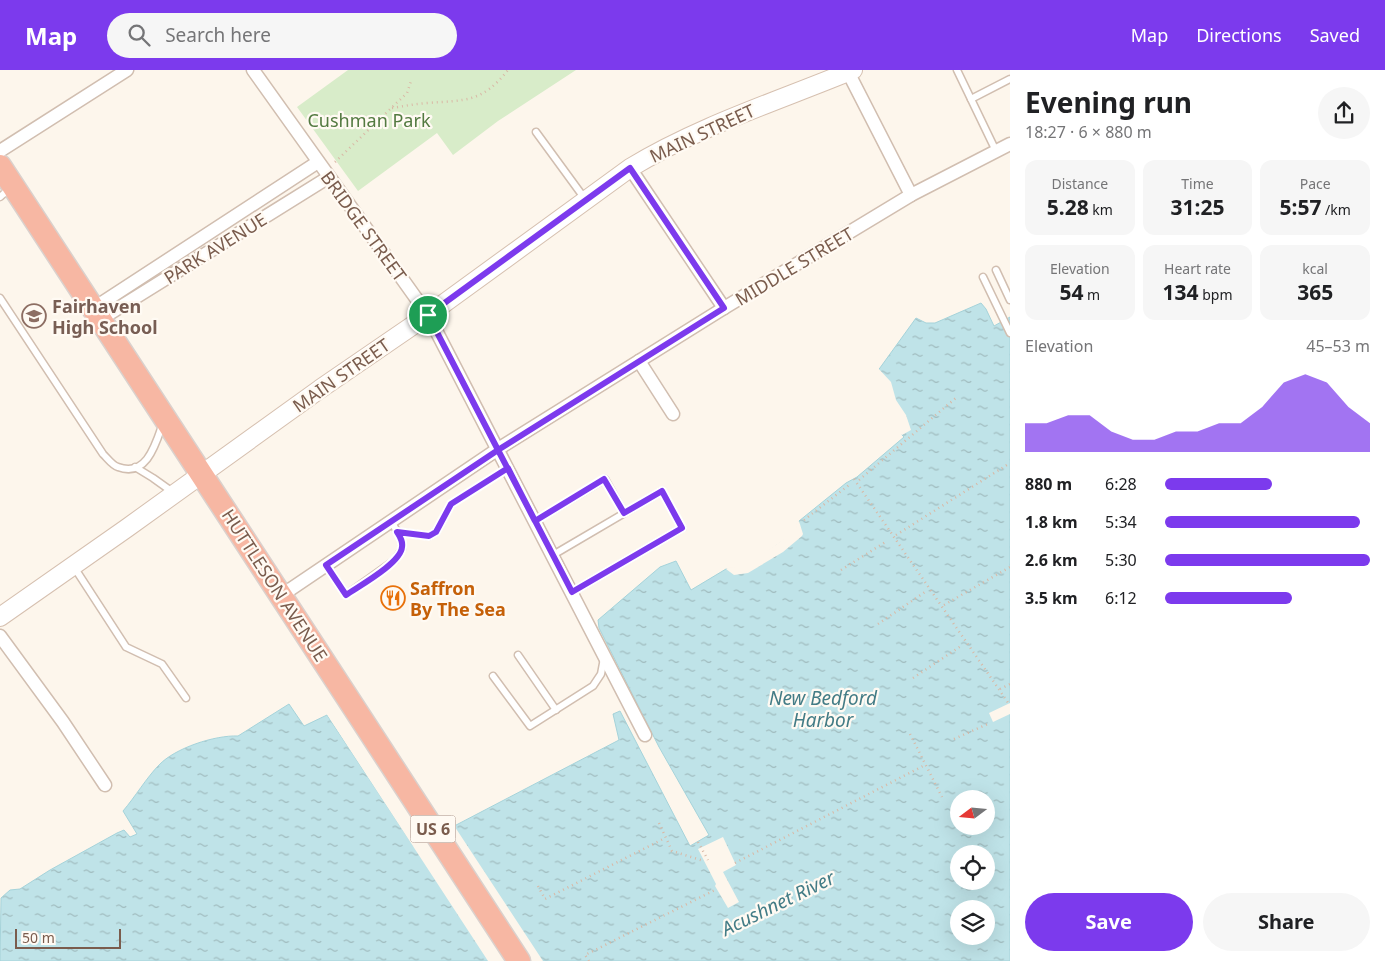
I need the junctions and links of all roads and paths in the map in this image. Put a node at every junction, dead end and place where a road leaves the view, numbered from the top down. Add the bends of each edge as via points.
1 (127, 70) edge
2 (253, 70) edge
3 (508, 70) edge
4 (957, 70) edge
5 (851, 71) edge
6 (1010, 79) edge
7 (411, 81) dead end
8 (971, 99) junction
9 (392, 108) junction
10 (536, 132) dead end
11 (1010, 144) edge
12 (996, 151) junction
13 (0, 152) edge
14 (0, 166) edge
15 (630, 168) junction
16 (324, 170) junction
17 (7, 192) edge
18 (911, 194) junction
19 (585, 200) junction
20 (996, 270) dead end
21 (983, 277) dead end
22 (0, 298) edge
23 (1010, 300) edge
24 (724, 308) junction
25 (97, 314) junction
26 (428, 315) junction
27 (1010, 333) edge
28 (639, 361) junction
29 (957, 397) dead end
30 (673, 414) dead end
31 (165, 417) junction
32 (498, 450) junction
33 (1010, 463) edge
34 (135, 467) junction
35 (508, 468) junction
36 (202, 474) junction
37 (856, 480) junction
38 (849, 485) dead end
39 (844, 489) junction
40 (175, 494) junction
41 (624, 513) junction
42 (804, 520) dead end
43 (535, 521) junction
44 (394, 527) junction
45 (894, 536) junction
46 (887, 541) dead end
47 (882, 544) junction
48 (553, 556) junction
49 (326, 565) junction
50 (73, 566) junction
51 (1010, 567) edge
52 (841, 570) dead end
53 (930, 588) junction
54 (572, 592) junction
55 (925, 592) dead end
56 (282, 595) junction
57 (920, 596) junction
58 (943, 606) junction
59 (0, 617) edge
60 (878, 624) dead end
61 (0, 636) edge
62 (967, 642) junction
63 (961, 646) dead end
64 (955, 649) junction
65 (604, 654) junction
66 (518, 655) dead end
67 (493, 676) dead end
68 (913, 678) dead end
69 (1010, 684) edge
70 (1001, 688) junction
71 (186, 698) dead end
72 (1010, 704) edge
73 (556, 710) junction
74 (991, 721) dead end
75 (910, 734) dead end
76 (645, 735) dead end
77 (954, 739) dead end
78 (925, 765) junction
79 (105, 785) dead end
80 (942, 797) dead end
81 (659, 823) dead end
82 (665, 838) junction
83 (698, 842) dead end
84 (735, 863) dead end
85 (538, 886) dead end
86 (717, 889) dead end
87 (519, 961) edge
88 (589, 961) edge

1 - 13 street
2 - 16 street, BRIDGE STREET
3 - 9 path via 476,97
4 - 8 lane
5 - 15 main road, MAIN STREET via 661,150
5 - 18 street
6 - 8 lane
7 - 9 path via 407,93
8 - 12 lane
9 - 16 path
10 - 19 lane
11 - 12 street, MIDDLE STREET
12 - 18 street, MIDDLE STREET
14 - 17 highway, US 6
15 - 19 main road, MAIN STREET
15 - 24 street
16 - 25 street, PARK AVENUE
16 - 25 street
16 - 26 street, BRIDGE STREET
17 - 25 highway, US 6
18 - 24 street, MIDDLE STREET
19 - 26 main road, MAIN STREET
20 - 23 lane
21 - 27 lane
22 - 34 lane via 103,454 117,467 131,470
24 - 28 street, MIDDLE STREET
25 - 31 highway, US 6
26 - 32 street, BRIDGE STREET
26 - 36 main road, MAIN STREET
28 - 30 street
28 - 32 street, MIDDLE STREET
29 - 37 path
31 - 34 lane via 152,452 146,462
31 - 36 highway, US 6
32 - 35 street, BRIDGE STREET
32 - 44 street, MIDDLE STREET
33 - 45 path
34 - 40 lane
35 - 43 street, BRIDGE STREET
35 - 44 lane via 451,504 436,532 429,536
36 - 40 main road, MAIN STREET
36 - 56 highway, HUTTLESON AVENUE / US 6
37 - 39 path
37 - 45 path
38 - 39 path
39 - 42 path
40 - 50 main road, MAIN STREET
41 - 43 lane via 604,479
41 - 48 lane
41 - 54 lane via 662,491 682,528
43 - 48 street, BRIDGE STREET
44 - 49 street, MIDDLE STREET
44 - 49 lane via 401,538 402,548 395,560 346,595
45 - 47 path
45 - 53 path
46 - 47 path
47 - 52 path
48 - 54 street, BRIDGE STREET
49 - 56 street, MIDDLE STREET
50 - 59 main road, MAIN STREET
50 - 71 lane via 126,647 162,664
51 - 58 path
53 - 57 path
53 - 58 path
54 - 65 street, BRIDGE STREET
55 - 57 path
56 - 87 highway, HUTTLESON AVENUE / US 6
57 - 60 path
58 - 62 path
61 - 79 street
62 - 64 path
62 - 70 path
63 - 64 path
64 - 68 path
65 - 73 lane via 601,674 593,686
65 - 76 street, BRIDGE STREET
66 - 73 lane
67 - 73 lane via 530,726
69 - 70 path
70 - 72 path
74 - 77 path
75 - 78 path
78 - 80 path
78 - 84 path
81 - 82 path
82 - 83 path via 672,851 706,860
82 - 85 path via 545,899
86 - 88 path via 586,955

